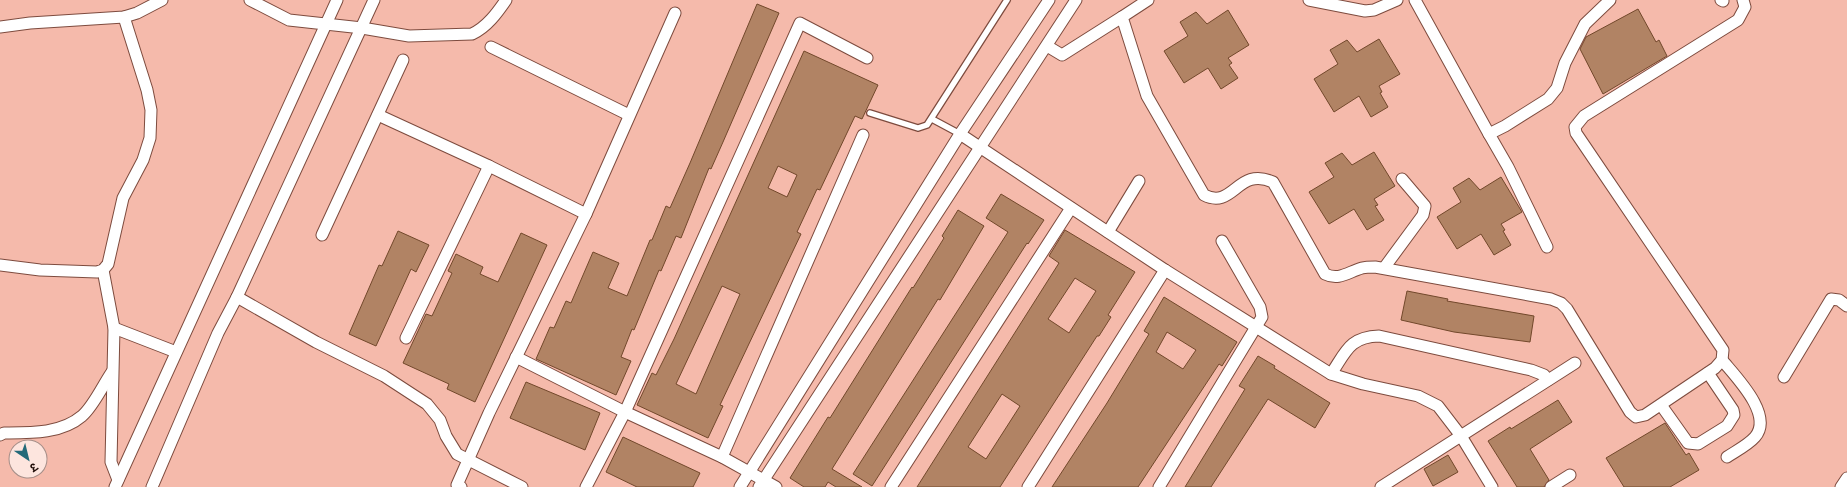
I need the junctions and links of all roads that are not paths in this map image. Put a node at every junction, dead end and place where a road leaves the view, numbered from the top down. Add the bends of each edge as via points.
1 (162, 0) edge
2 (250, 0) edge
3 (337, 0) edge
4 (374, 0) edge
5 (506, 0) edge
6 (1007, 0) edge
7 (1049, 0) edge
8 (1076, 0) edge
9 (1148, 0) edge
10 (1308, 0) edge
11 (1397, 0) edge
12 (1415, 0) edge
13 (1610, 0) edge
14 (1743, 0) edge
15 (675, 13) dead end
16 (124, 17) junction
17 (1117, 20) junction
18 (325, 24) junction
19 (0, 27) edge
20 (362, 28) junction
21 (1047, 46) junction
22 (491, 47) dead end
23 (867, 58) dead end
24 (403, 60) dead end
25 (870, 113) dead end
26 (378, 115) junction
27 (629, 115) junction
28 (932, 120) junction
29 (960, 134) junction
30 (1489, 134) junction
31 (863, 136) dead end
32 (978, 148) junction
33 (489, 166) junction
34 (1402, 179) dead end
35 (1139, 181) dead end
36 (1071, 208) junction
37 (586, 214) junction
38 (1108, 232) junction
39 (322, 235) dead end
40 (1222, 241) dead end
41 (1547, 247) dead end
42 (0, 265) edge
43 (1384, 268) junction
44 (103, 270) junction
45 (1165, 270) junction
46 (237, 297) junction
47 (1847, 306) edge
48 (1257, 327) junction
49 (114, 328) junction
50 (406, 338) dead end
51 (176, 352) junction
52 (516, 357) junction
53 (1722, 360) junction
54 (1575, 363) dead end
55 (112, 372) junction
56 (1708, 373) junction
57 (1331, 374) junction
58 (1784, 377) dead end
59 (1548, 380) junction
60 (1661, 405) junction
61 (625, 412) junction
62 (0, 435) edge
63 (1461, 436) junction
64 (722, 457) junction
65 (1727, 457) dead end
66 (468, 460) junction
67 (749, 473) junction
68 (1570, 475) dead end
69 (1847, 478) edge
70 (761, 483) edge
71 (117, 484) edge
72 (459, 486) edge
73 (152, 487) edge
74 (522, 487) edge
75 (586, 487) edge
76 (740, 487) edge
77 (776, 487) edge
78 (891, 487) edge
79 (1028, 487) edge
80 (1158, 487) edge
81 (1382, 487) edge
82 (1492, 487) edge
83 (1551, 487) edge
84 (1841, 487) edge

1 - 16 street
2 - 18 street via 289,20
3 - 18 street
4 - 20 street
5 - 20 street via 496,15 472,34 409,36
6 - 28 lane
7 - 29 street
8 - 21 street
9 - 17 street
10 - 11 street via 1365,11
12 - 30 street
13 - 30 street via 1585,24 1565,63 1557,88 1548,99
14 - 53 street via 1745,8 1738,20 1584,116 1575,127 1576,133 1723,350
15 - 27 street
16 - 19 street
16 - 44 street via 149,96 150,138 143,160 123,198 108,264
17 - 21 street via 1062,55
17 - 43 street via 1147,96 1204,195 1219,199 1251,178 1263,178 1273,182 1325,274 1339,278 1362,268
18 - 20 street
18 - 51 street
20 - 46 street
21 - 32 street
22 - 27 street
23 - 61 street via 800,23
24 - 26 street
25 - 28 lane via 918,128
26 - 33 street
26 - 39 street
27 - 37 street
28 - 29 lane
29 - 32 street
29 - 67 street
30 - 41 street
31 - 64 street
32 - 36 street
32 - 70 street
33 - 37 street
33 - 50 street
34 - 43 street via 1425,206 1423,215
35 - 38 street
36 - 38 street
36 - 78 street
37 - 52 street
38 - 45 street
40 - 48 street via 1260,308 1262,317
42 - 44 street via 40,270
43 - 60 street via 1561,303 1630,412 1636,417 1645,415
44 - 49 street
45 - 48 street
45 - 79 street
46 - 66 street via 316,342 384,376 428,404 440,420 457,454
46 - 73 street via 218,333
47 - 58 street via 1839,300 1831,299
48 - 57 street
48 - 80 street
49 - 51 street
49 - 55 street
51 - 71 street
52 - 61 street
52 - 66 street
53 - 56 street
53 - 65 street via 1758,408 1761,426 1755,437
54 - 59 street
55 - 62 street via 83,416 71,424 44,432
55 - 71 street via 111,462
56 - 60 street
56 - 60 street via 1733,410 1734,415 1727,426 1693,445 1688,443
57 - 59 street via 1352,343 1365,336 1379,336 1531,370 1544,375
57 - 63 street via 1418,396 1438,406
59 - 63 street
61 - 64 street
61 - 75 street
63 - 81 street
63 - 82 street
64 - 67 street
66 - 72 street
66 - 74 street
67 - 70 street
67 - 76 street
68 - 83 street
69 - 84 street
70 - 77 street

